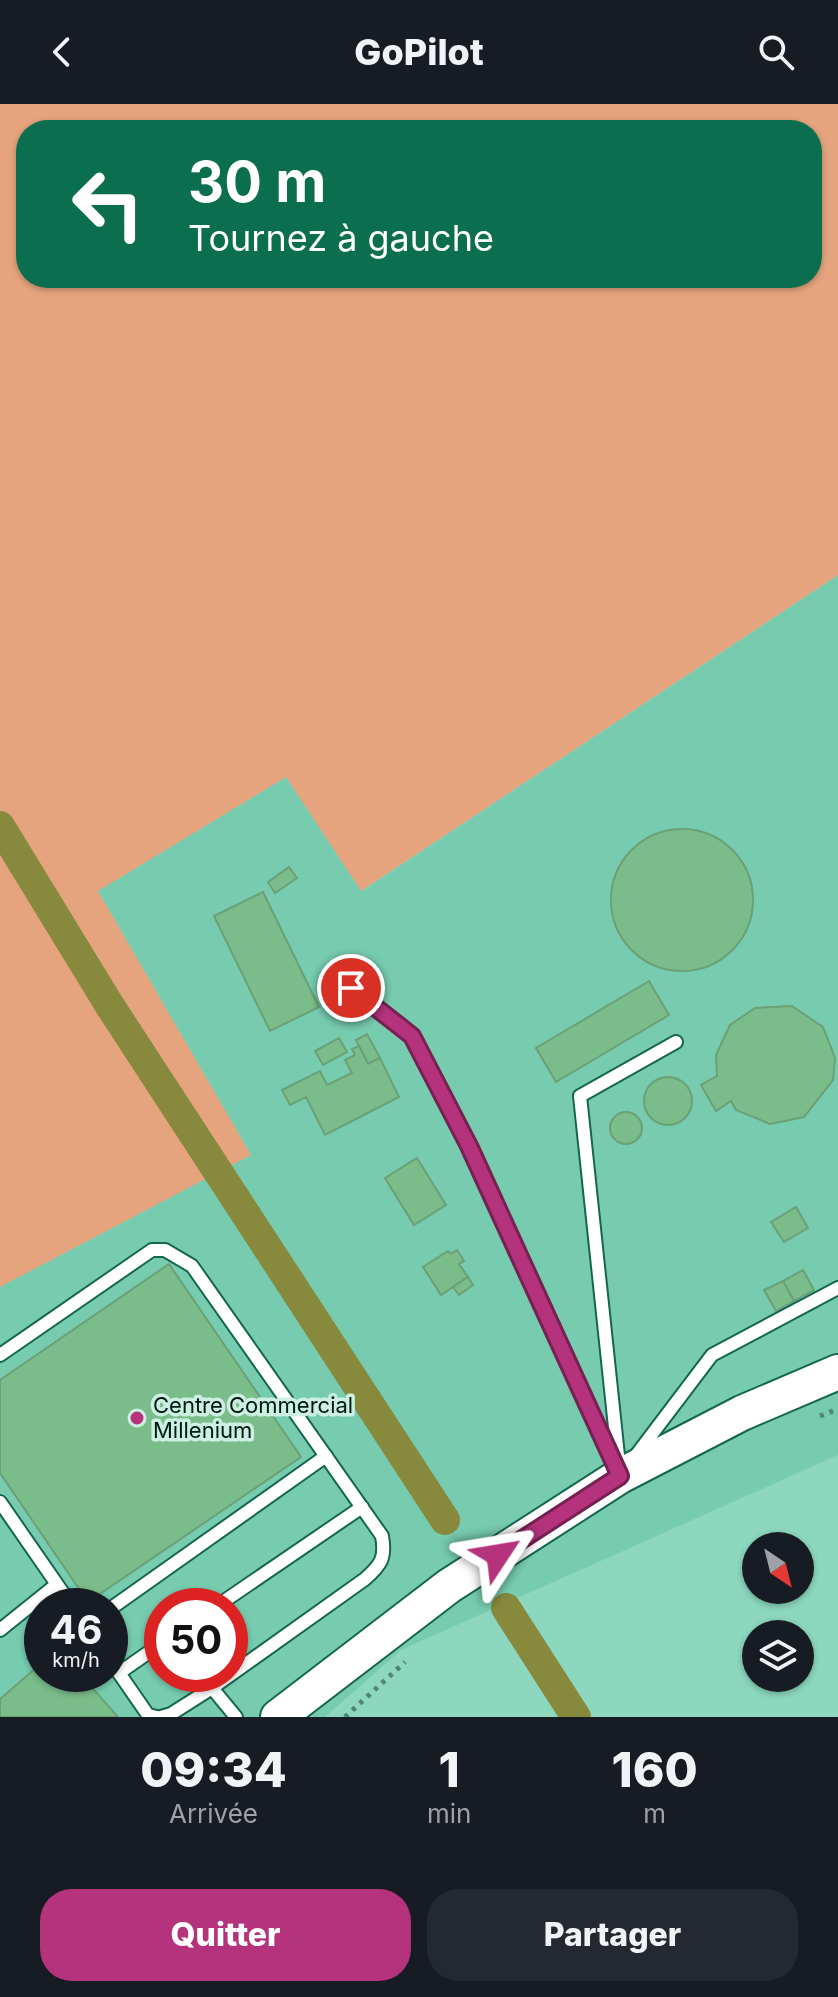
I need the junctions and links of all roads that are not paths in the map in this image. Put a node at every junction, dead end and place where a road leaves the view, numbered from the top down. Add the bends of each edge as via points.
1 (351, 988) dead end
2 (676, 1042) dead end
3 (838, 1288) edge
4 (0, 1355) edge
5 (838, 1372) edge
6 (326, 1456) junction
7 (620, 1476) junction
8 (0, 1502) edge
9 (362, 1507) junction
10 (56, 1585) junction
11 (58, 1588) edge
12 (243, 1588) edge
13 (128, 1596) edge
14 (0, 1630) edge
15 (248, 1662) edge
16 (128, 1686) edge
17 (206, 1692) edge
18 (215, 1692) edge
19 (159, 1717) edge
20 (236, 1717) edge
21 (278, 1717) edge

1 - 7 lane via 412,1036 469,1146
2 - 7 lane via 580,1096
3 - 7 lane via 712,1355
4 - 6 lane via 152,1250 165,1250 192,1266
5 - 7 main road via 742,1413
6 - 9 lane
6 - 13 lane
7 - 21 main road via 449,1586
8 - 10 lane
9 - 12 lane
9 - 15 lane via 382,1536 382,1563
10 - 11 lane
10 - 14 lane
16 - 19 lane via 148,1715
17 - 19 lane
18 - 20 lane

